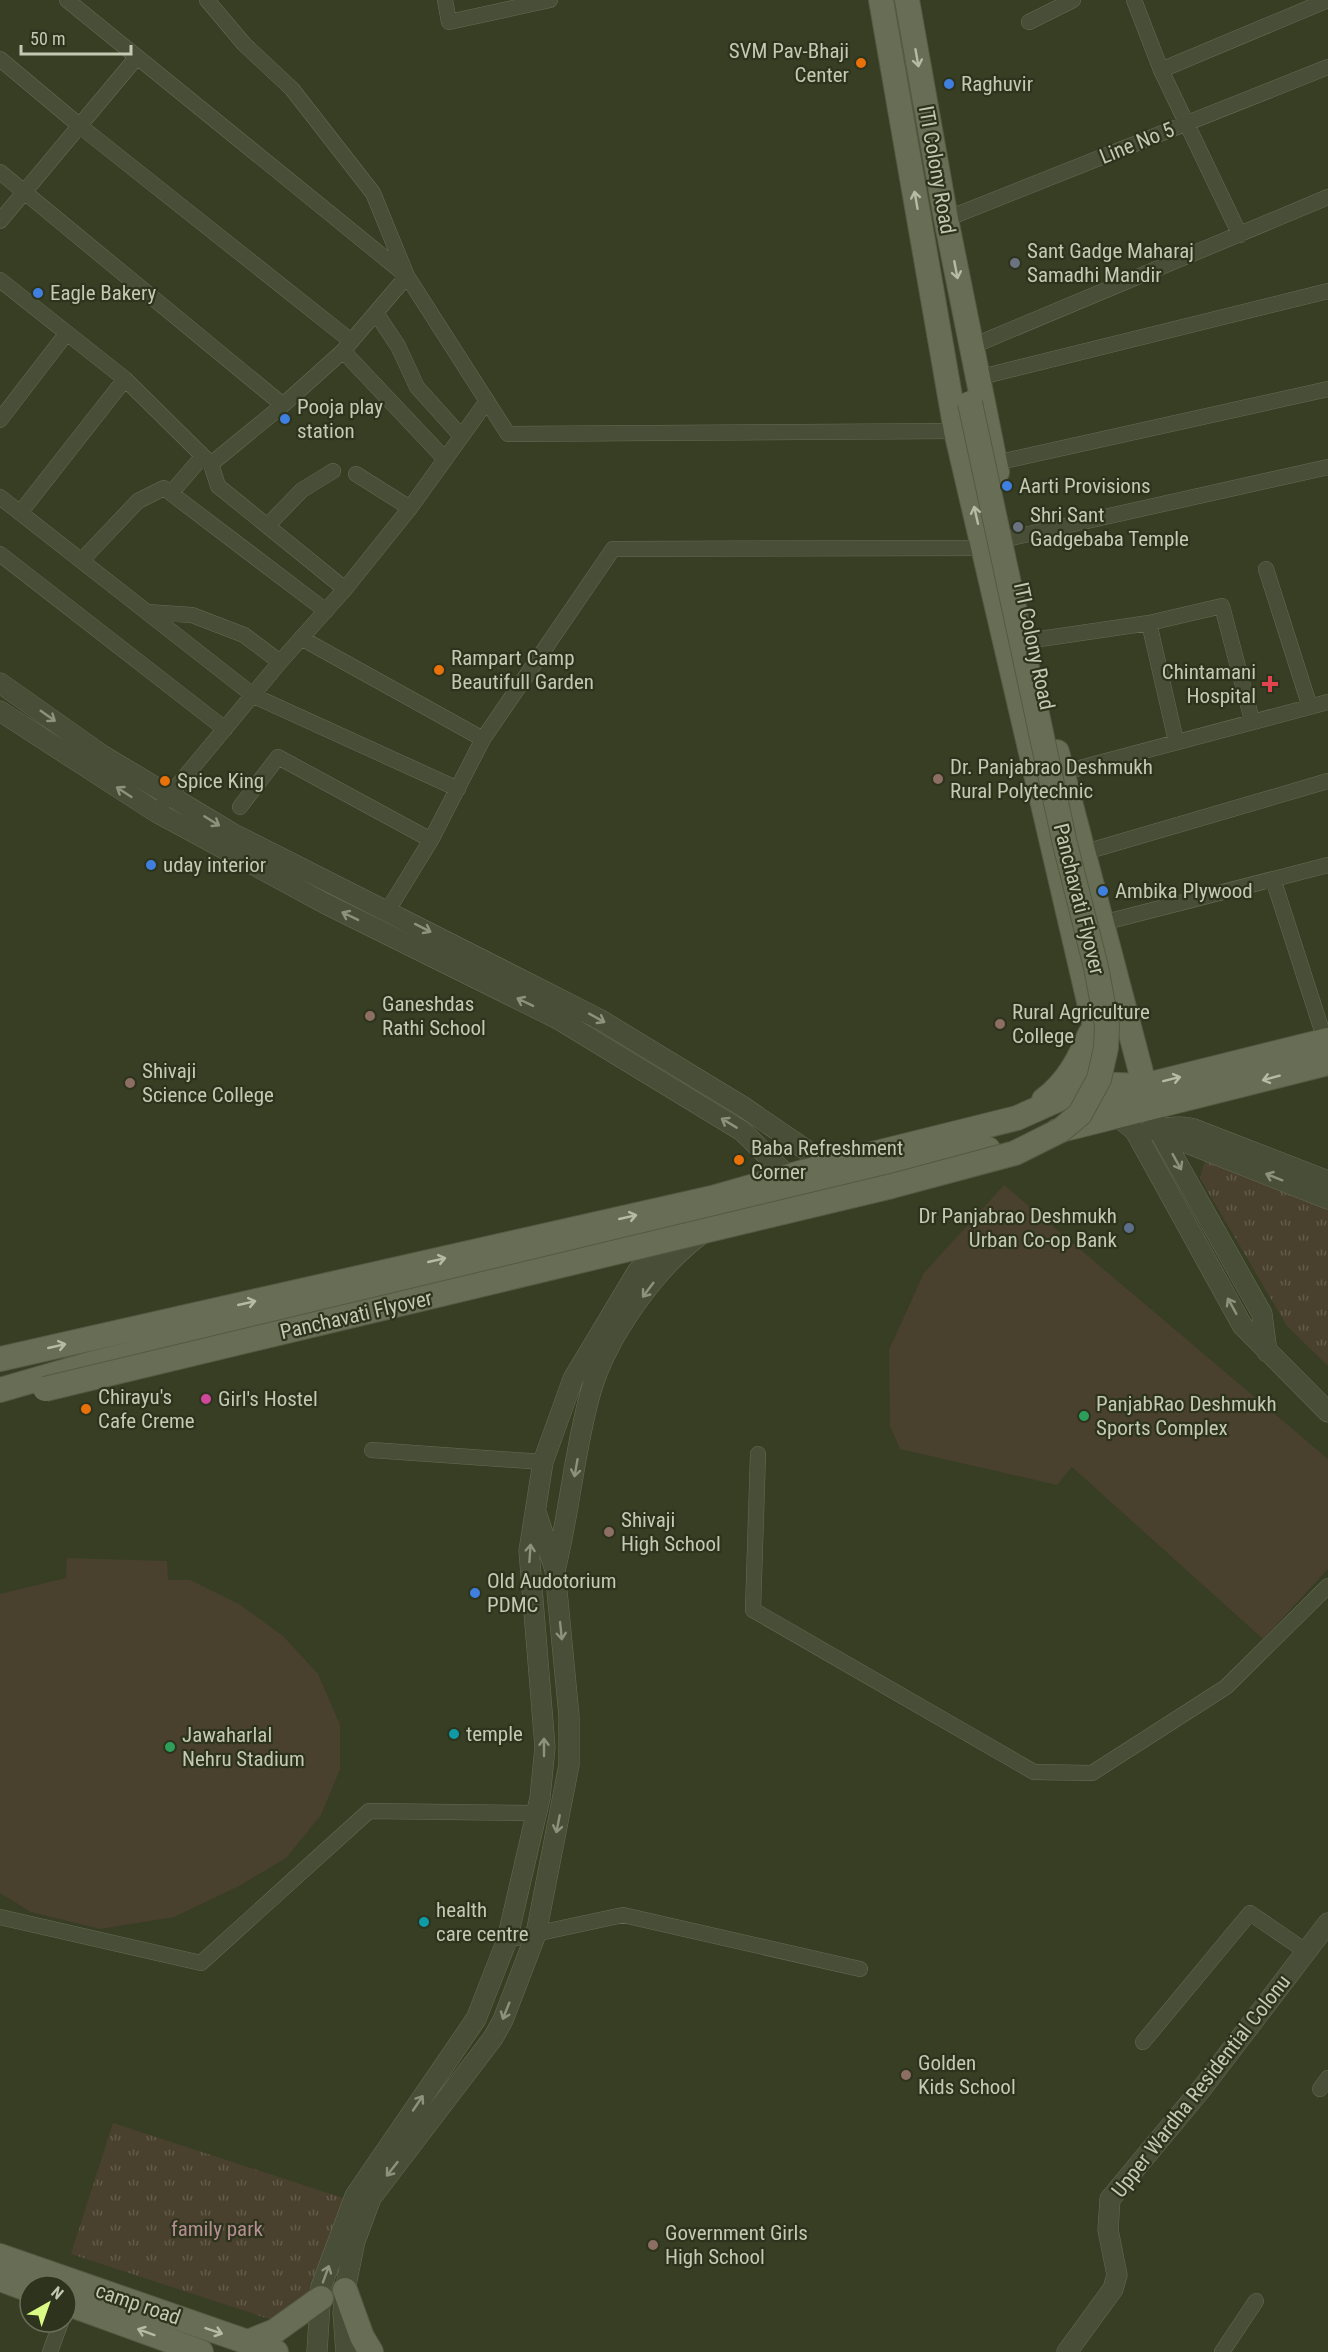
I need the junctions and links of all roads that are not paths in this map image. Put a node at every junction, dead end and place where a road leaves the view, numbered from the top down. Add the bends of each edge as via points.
1 (67, 0) edge
2 (207, 0) edge
3 (445, 0) edge
4 (550, 0) edge
5 (881, 0) edge
6 (907, 0) edge
7 (1073, 0) edge
8 (1328, 0) edge
9 (1139, 2) edge
10 (1054, 4) edge
11 (1029, 22) dead end
12 (137, 57) junction
13 (0, 59) edge
14 (1328, 67) edge
15 (1161, 70) junction
16 (1186, 123) junction
17 (80, 126) junction
18 (0, 172) edge
19 (24, 190) junction
20 (1328, 197) edge
21 (946, 219) junction
22 (0, 221) edge
23 (1240, 235) junction
24 (407, 276) junction
25 (2, 286) edge
26 (1328, 291) edge
27 (376, 313) junction
28 (66, 334) junction
29 (347, 346) junction
30 (974, 363) junction
31 (125, 379) junction
32 (1328, 389) edge
33 (487, 401) junction
34 (283, 405) junction
35 (0, 420) edge
36 (956, 431) junction
37 (461, 436) junction
38 (444, 459) junction
39 (207, 460) junction
40 (995, 463) junction
41 (1328, 467) edge
42 (333, 471) dead end
43 (356, 474) dead end
44 (171, 493) junction
45 (2, 502) edge
46 (410, 508) junction
47 (20, 513) junction
48 (267, 526) junction
49 (1011, 538) junction
50 (984, 548) junction
51 (0, 554) edge
52 (82, 560) junction
53 (1266, 569) dead end
54 (345, 589) junction
55 (326, 610) junction
56 (147, 612) junction
57 (1149, 623) junction
58 (301, 638) junction
59 (1033, 639) junction
60 (280, 662) junction
61 (0, 682) edge
62 (254, 696) junction
63 (1328, 702) edge
64 (1310, 707) junction
65 (0, 711) edge
66 (1252, 720) junction
67 (225, 729) junction
68 (483, 739) junction
69 (1176, 741) junction
70 (1061, 773) junction
71 (1328, 781) edge
72 (458, 789) junction
73 (169, 794) junction
74 (240, 807) dead end
75 (156, 812) junction
76 (431, 840) junction
77 (1082, 853) junction
78 (1328, 865) edge
79 (1273, 879) junction
80 (388, 910) junction
81 (1102, 923) junction
82 (470, 952) junction
83 (461, 971) junction
84 (1094, 1023) junction
85 (1327, 1048) edge
86 (1094, 1084) junction
87 (1130, 1102) junction
88 (1017, 1118) junction
89 (1161, 1122) junction
90 (1135, 1131) junction
91 (835, 1174) junction
92 (1328, 1182) edge
93 (793, 1185) junction
94 (712, 1198) junction
95 (1328, 1199) edge
96 (694, 1227) junction
97 (1267, 1352) junction
98 (0, 1359) edge
99 (4, 1389) edge
100 (1328, 1412) edge
101 (372, 1450) dead end
102 (758, 1454) dead end
103 (543, 1462) junction
104 (536, 1512) junction
105 (555, 1570) junction
106 (1328, 1586) edge
107 (535, 1812) junction
108 (0, 1917) edge
109 (1328, 1923) edge
110 (537, 1934) junction
111 (507, 1940) junction
112 (1307, 1952) junction
113 (860, 1969) dead end
114 (1143, 2042) dead end
115 (0, 2256) edge
116 (0, 2279) edge
117 (18, 2286) edge
118 (345, 2290) junction
119 (321, 2298) junction
120 (1256, 2301) dead end
121 (78, 2313) edge
122 (56, 2334) edge
123 (248, 2342) junction
124 (50, 2352) edge
125 (201, 2352) edge
126 (276, 2352) edge
127 (317, 2352) edge
128 (346, 2352) edge
129 (371, 2352) edge
130 (1067, 2352) edge
131 (1222, 2352) edge

1 - 12 street
2 - 24 street via 244,44 292,89 373,192
3 - 4 street via 449,21
36 -> 5 main road
6 -> 21 main road, ITI Colony Road
7 - 10 street
8 - 15 street
9 - 15 street
10 - 11 street
12 - 17 street
12 - 24 street
13 - 17 street
14 - 16 street, Line No 5
15 - 16 street
16 - 21 street, Line No 5
16 - 23 street
17 - 19 street
17 - 29 street
18 - 19 street
19 - 22 street
19 - 34 street
20 - 23 street
21 -> 30 main road, ITI Colony Road
23 - 30 street
24 - 27 street
24 - 33 street
25 - 28 street
26 - 30 street
27 - 29 street
27 - 37 street via 398,346 417,387
28 - 31 street
28 - 35 street
29 - 34 street
29 - 38 street
30 - 40 main road, ITI Colony Road
30 - 96 main road, Panchavati Flyover, bridge via 966,379 970,403 1107,1026 1099,1079 1080,1114 1061,1130 1015,1153
31 - 39 street
31 - 47 street
32 - 40 street
33 - 36 street via 508,434
33 - 37 street
34 - 39 street
50 -> 36 main road
37 - 38 street
38 - 46 street
39 - 44 street
39 - 48 street via 218,486
40 - 49 main road, ITI Colony Road
41 - 49 street
42 - 48 street via 302,490
43 - 46 street
44 - 52 street via 164,488 138,501
44 - 55 street
45 - 47 street
46 - 54 street
47 - 52 street
48 - 54 street
49 - 59 main road, ITI Colony Road
50 - 68 street via 613,549
50 - 84 main road
51 - 67 street
52 - 56 street
53 - 64 street
54 - 55 street
55 - 58 street
56 - 60 street via 192,615 244,635
56 - 62 street
57 - 59 street
57 - 66 street via 1222,606
57 - 69 street
58 - 60 street
58 - 68 street
59 - 70 main road, ITI Colony Road
60 - 62 street
61 -> 73 street via 102,755
62 - 67 street
62 - 72 street
63 - 64 street
64 - 66 street
75 -> 65 street
66 - 69 street
67 - 73 street
68 - 72 street
69 - 70 street
70 - 77 main road, ITI Colony Road
71 - 77 street
72 - 76 street
73 - 75 street
73 -> 80 street via 232,833
74 - 76 street via 278,757
83 -> 75 street
76 - 80 street
77 - 81 main road, ITI Colony Road
78 - 79 street
79 - 81 street
79 - 85 street
80 -> 82 street
81 - 87 main road, ITI Colony Road
82 - 83 street
82 -> 91 street via 599,1019 742,1106
93 -> 83 street via 742,1131 558,1019
84 - 86 main road
84 - 88 main road via 1079,1061 1057,1090
87 -> 85 main road
85 -> 89 main road
86 - 87 main road
86 - 87 main road
86 - 88 main road
87 - 89 main road, ITI Colony Road
87 - 89 main road
87 - 90 street
87 - 91 main road
88 - 91 main road
89 - 90 street
89 - 92 street via 1194,1129
95 -> 89 street via 1179,1140
89 -> 97 street via 1262,1314
97 -> 90 street via 1242,1325
91 - 93 main road
93 - 94 main road
93 - 96 main road
94 - 96 street
98 -> 94 main road
96 - 99 main road via 90,1364
96 - 99 main road, Panchavati Flyover, bridge via 45,1389
96 - 103 street via 637,1272 579,1370
96 -> 105 street, Panchavati Flyover via 632,1311 608,1350 591,1390
97 - 100 street
101 - 103 street
102 - 106 street via 753,1610 1034,1772 1092,1773 1226,1687
103 - 104 street
104 - 105 street
107 -> 104 street via 545,1747 529,1563
105 -> 110 street via 569,1716 569,1765
107 - 108 street via 369,1811 201,1963
107 - 111 street
109 - 112 street, Upper Wardha Residential Colonu
110 - 111 street
110 - 113 street via 623,1915
110 -> 118 street via 493,2038 371,2198 355,2241
119 -> 111 street via 321,2287 355,2196 476,2019
112 - 114 street via 1250,1913
112 - 130 street, Upper Wardha Residential Colonu via 1110,2199 1108,2230 1116,2268 1113,2289
115 -> 123 main road, camp road
116 - 117 main road
118 - 128 street
118 - 129 main road
119 - 123 main road via 283,2326
119 - 127 street
120 - 131 street
125 -> 121 main road, camp road
122 - 124 street
123 - 126 main road, camp road

